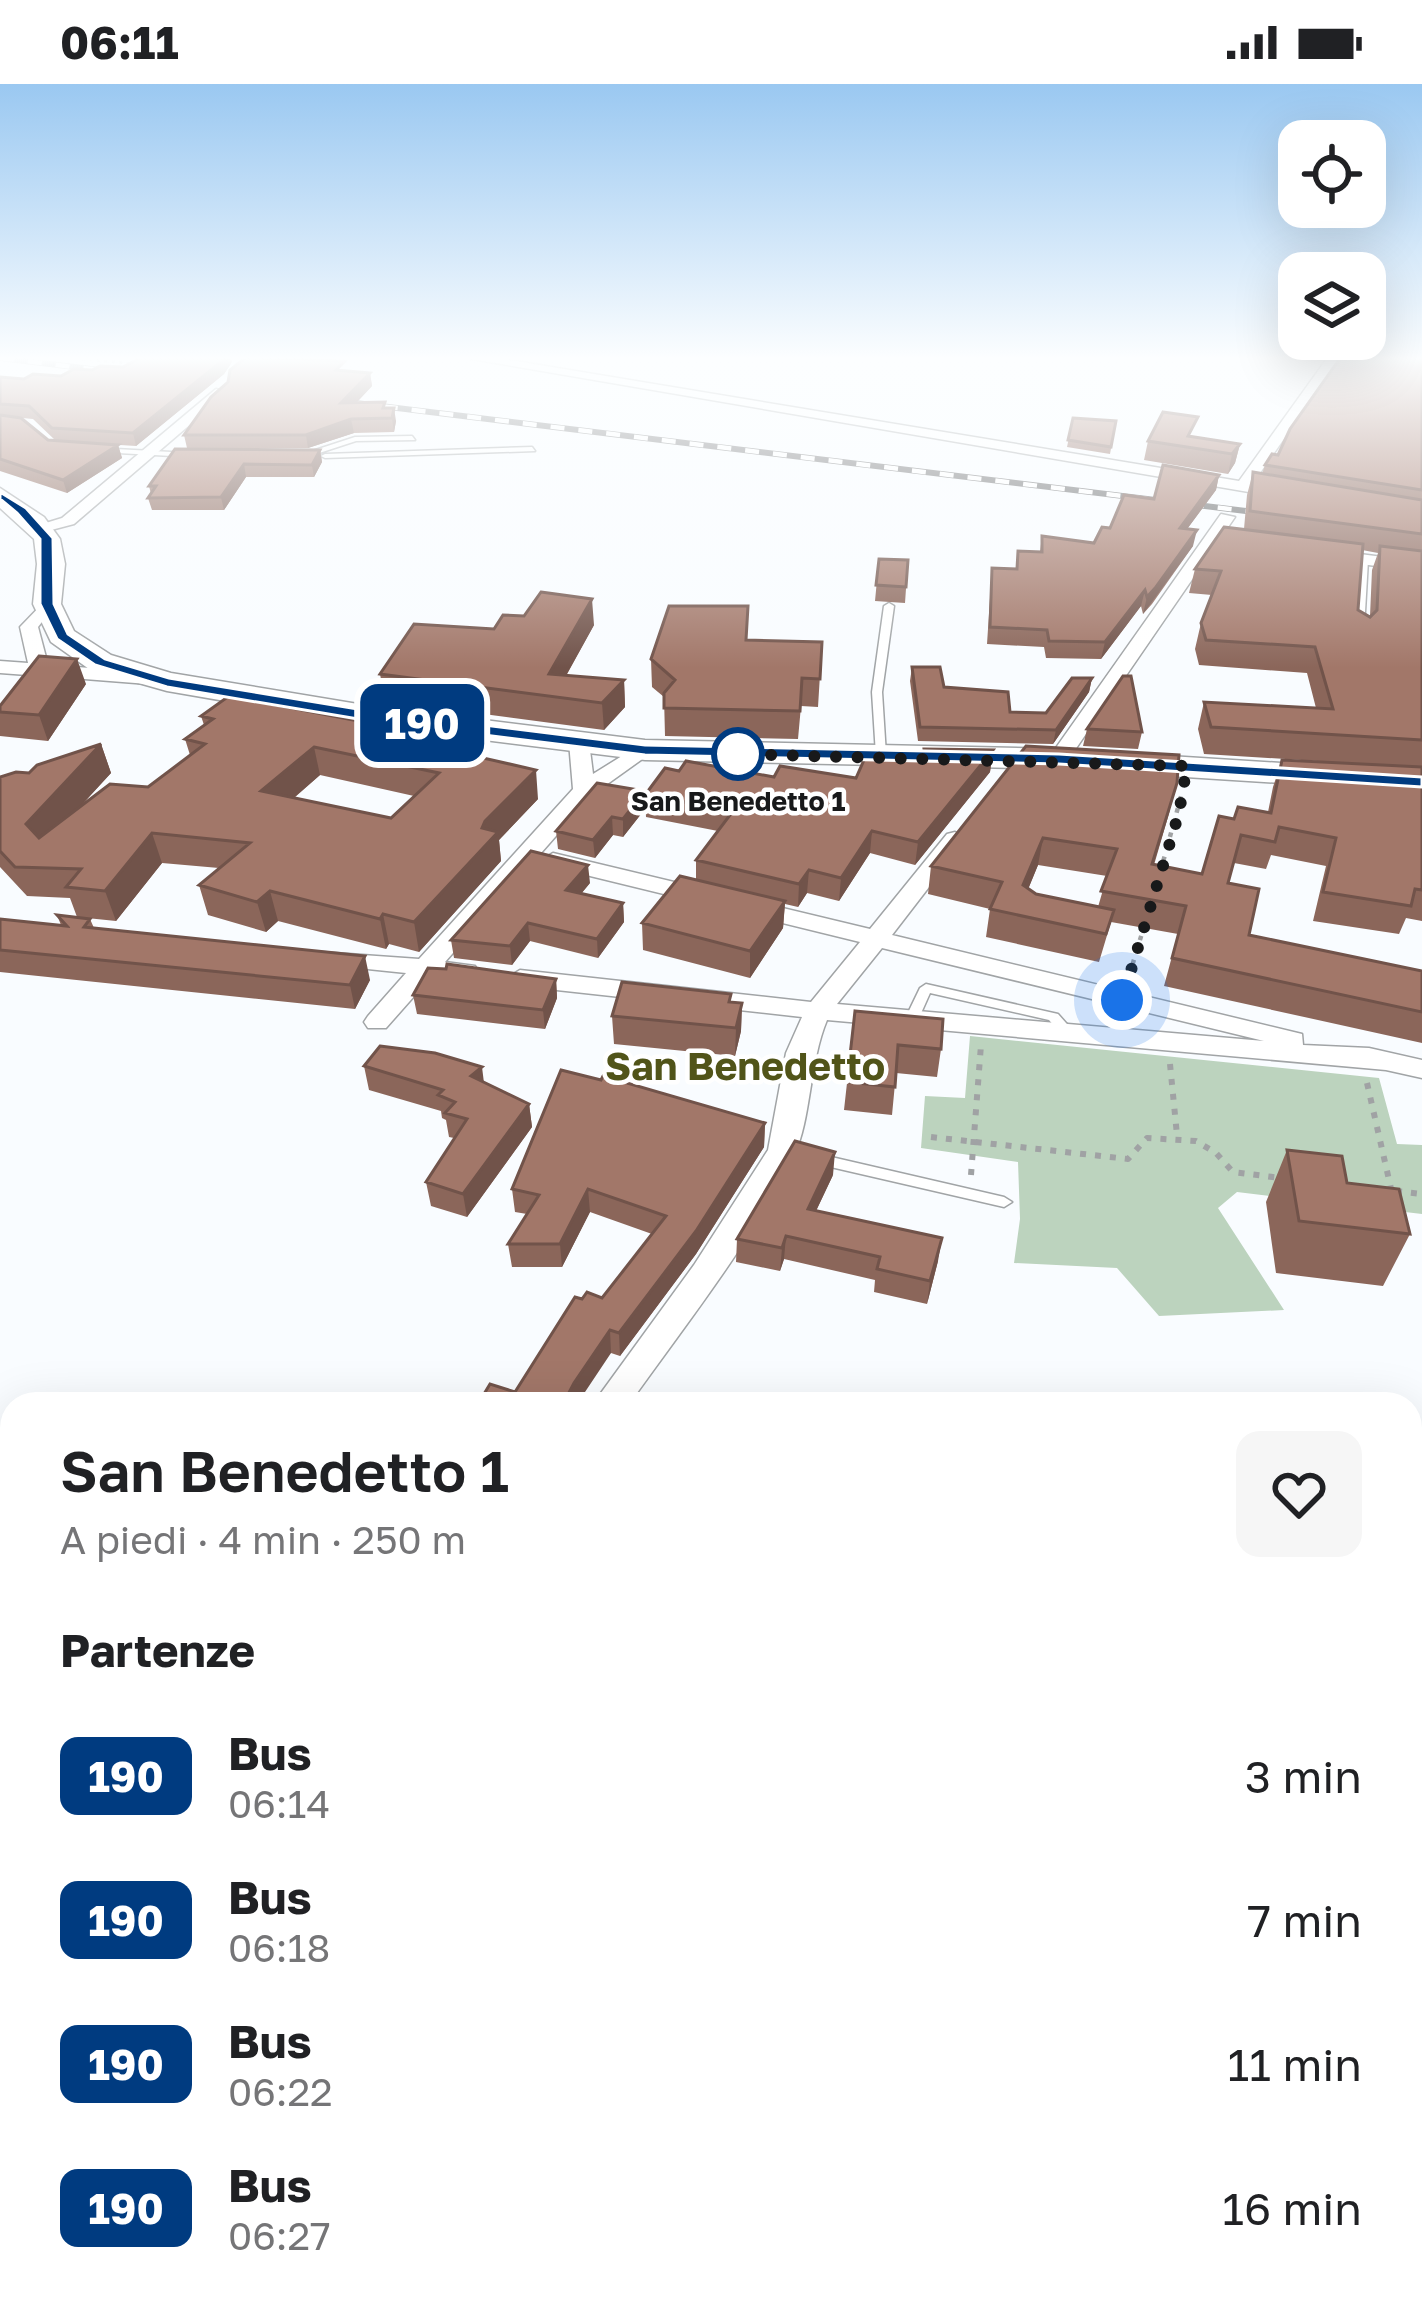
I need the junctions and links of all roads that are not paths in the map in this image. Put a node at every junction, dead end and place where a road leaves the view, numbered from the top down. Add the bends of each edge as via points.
1 (141, 461) edge
2 (1091, 461) edge
3 (1262, 461) edge
4 (1244, 486) junction
5 (0, 496) edge
6 (1318, 498) edge
7 (1227, 517) dead end
8 (42, 530) junction
9 (1210, 540) junction
10 (1232, 543) edge
11 (1298, 551) edge
12 (1364, 560) junction
13 (1422, 567) edge
14 (47, 604) junction
15 (889, 606) edge
16 (1359, 635) edge
17 (0, 668) edge
18 (40, 671) junction
19 (148, 678) junction
20 (0, 725) edge
21 (579, 742) junction
22 (645, 750) junction
23 (880, 755) junction
24 (1059, 759) junction
25 (1422, 782) edge
26 (584, 790) junction
27 (974, 814) edge
28 (529, 854) junction
29 (876, 941) junction
30 (310, 955) edge
31 (426, 968) junction
32 (818, 1011) junction
33 (913, 1017) junction
34 (377, 1022) dead end
35 (1067, 1032) junction
36 (1374, 1062) junction
37 (1422, 1069) edge
38 (782, 1151) junction
39 (1004, 1202) dead end
40 (619, 1392) edge

1 - 8 street via 68,521
2 - 4 street
3 - 4 street
4 - 6 street
5 - 8 main road
7 - 9 street
8 - 14 main road
9 - 10 street
9 - 24 street
11 - 12 street
12 - 13 street
12 - 16 lane
14 - 18 street via 29,627
14 - 19 main road via 73,646
15 - 23 lane via 877,692
17 - 18 street
18 - 19 street
18 - 20 street
19 - 21 main road
21 - 22 main road
21 - 26 street
22 - 23 main road
22 - 26 street
23 - 24 main road via 1010,767
24 - 25 main road
26 - 28 street
27 - 29 street
28 - 29 street
28 - 31 street
29 - 32 street
29 - 36 street
30 - 31 street
31 - 32 street
31 - 34 street
32 - 33 street
32 - 38 street via 800,1053
33 - 35 street
33 - 35 lane via 926,988 1053,1017
35 - 36 street
36 - 37 street
38 - 39 lane
38 - 40 street

